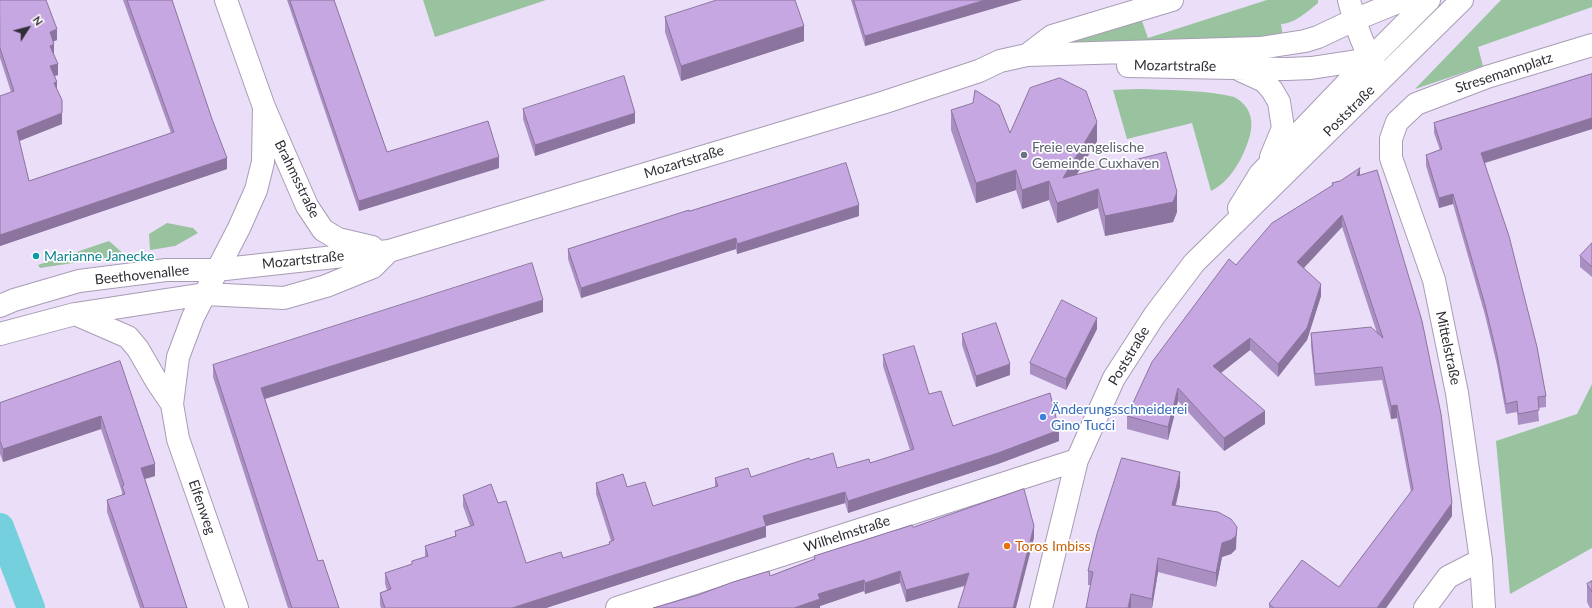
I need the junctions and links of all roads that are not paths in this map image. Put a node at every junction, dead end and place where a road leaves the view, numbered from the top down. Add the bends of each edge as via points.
1 (226, 0) edge
2 (1172, 0) edge
3 (1403, 0) edge
4 (1429, 0) edge
5 (1462, 0) edge
6 (1372, 6) edge
7 (1352, 10) edge
8 (1386, 44) junction
9 (1592, 45) edge
10 (1026, 55) junction
11 (1370, 59) junction
12 (1236, 67) junction
13 (979, 71) junction
14 (1382, 78) junction
15 (1416, 104) joint
16 (264, 107) junction
17 (1260, 174) junction
18 (1219, 240) junction
19 (389, 251) junction
20 (216, 270) junction
21 (205, 294) junction
22 (0, 306) edge
23 (75, 314) junction
24 (0, 334) edge
25 (172, 404) junction
26 (1077, 460) junction
27 (1481, 560) junction
28 (237, 608) edge
29 (617, 608) edge
30 (1041, 608) edge
31 (1425, 608) edge
32 (1484, 608) edge

1 - 16 street, Brahmsstraße
2 - 10 street, Mozartstraße via 1052,36
3 - 6 street, Mozartstraße
4 - 8 street
5 - 14 street, Poststraße
6 - 7 street, Mozartstraße
6 - 8 street
7 - 10 street, Mozartstraße via 1318,38 1260,48
7 - 11 street
8 - 11 street, Poststraße
8 - 14 street
9 - 15 street, Stresemannplatz via 1487,77
10 - 13 street, Mozartstraße via 1000,61
11 - 12 street, Mozartstraße via 1311,68
11 - 14 street
11 - 17 street, Poststraße
12 - 13 street, Mozartstraße via 1056,65
12 - 17 street via 1264,81 1279,102 1283,128 1273,153
13 - 19 street, Mozartstraße via 875,105
14 - 18 street, Poststraße
15 - 27 street, Mittelstraße via 1397,122 1391,139 1391,158 1434,280 1457,393
16 - 19 street, Brahmsstraße via 307,206 323,230 338,239
16 - 20 street, Brahmsstraße via 263,162 256,190
17 - 18 street, Poststraße
18 - 26 street, Poststraße via 1194,263 1154,316 1114,378
19 - 20 street, Mozartstraße
19 - 21 street, Mozartstraße via 373,267 326,286 284,298
20 - 21 street, Brahmsstraße
20 - 22 street, Beethovenallee via 166,270 79,281
21 - 23 street, Beethovenallee
21 - 25 street, Elfenweg via 192,317 178,357
23 - 24 street, Beethovenallee
23 - 25 street, Elfenweg via 128,337
25 - 28 street, Elfenweg via 178,439
26 - 29 street, Wilhelmstraße
26 - 30 street, Poststraße
27 - 31 street via 1448,577
27 - 32 street, Mittelstraße

